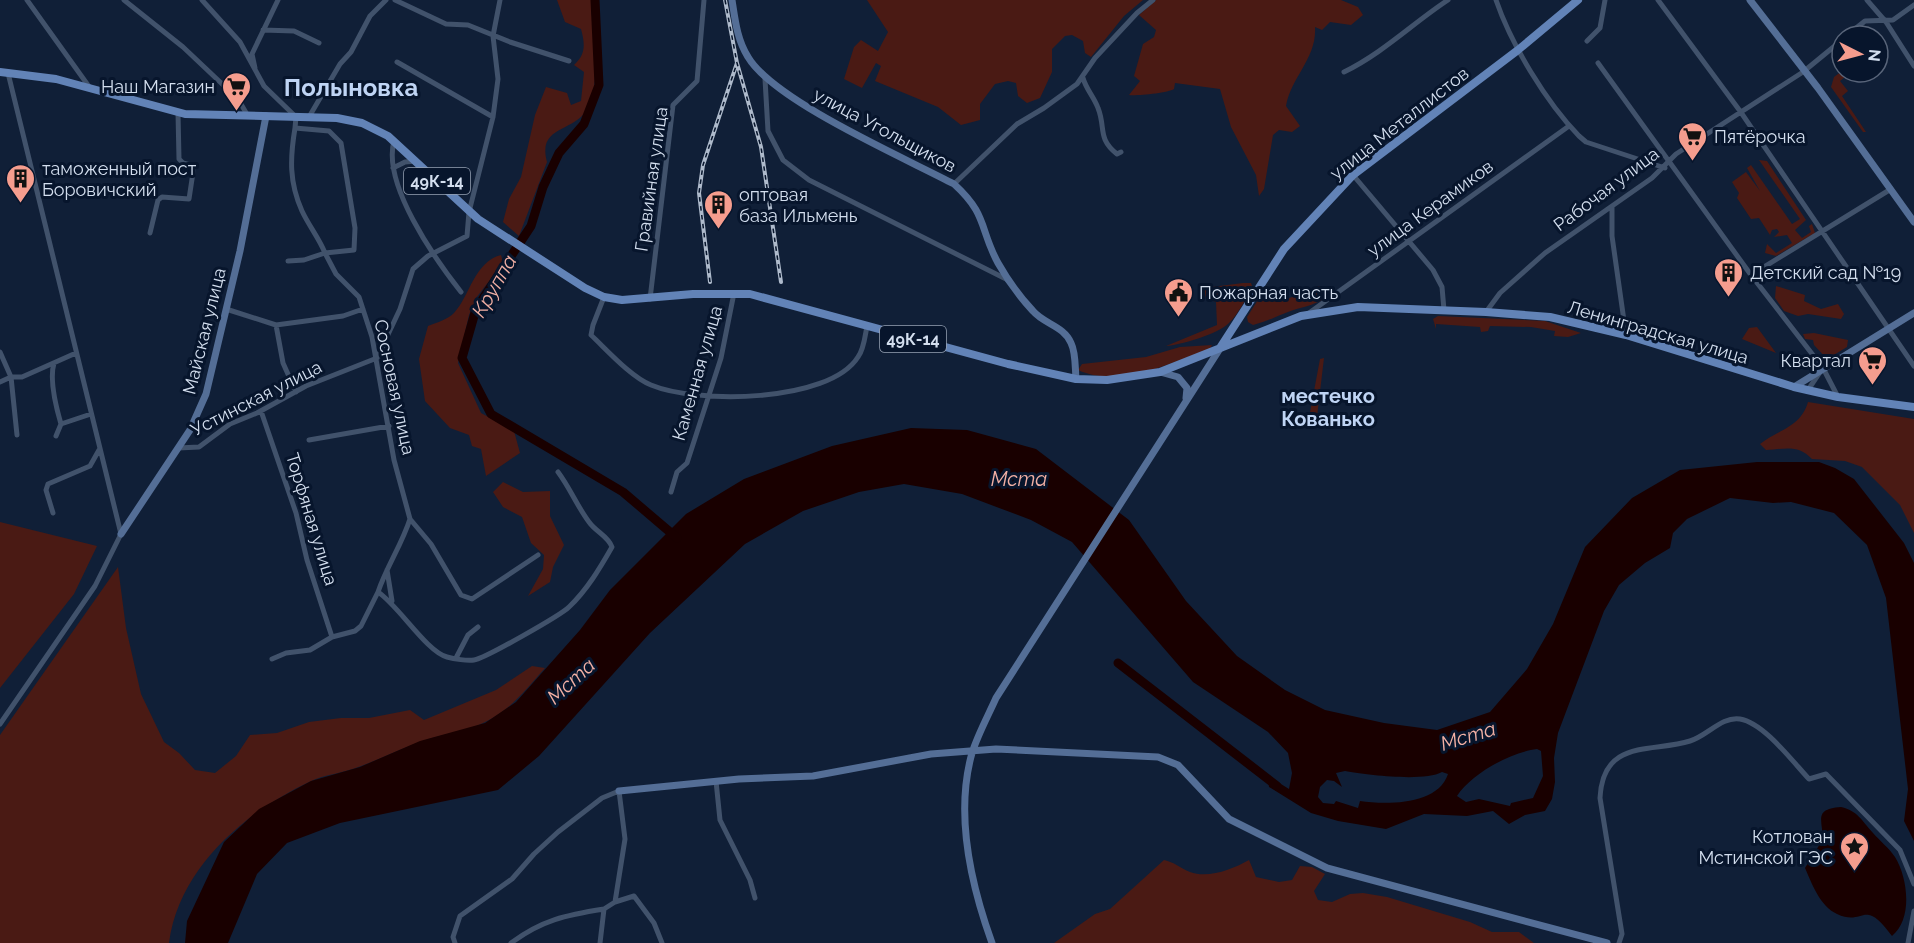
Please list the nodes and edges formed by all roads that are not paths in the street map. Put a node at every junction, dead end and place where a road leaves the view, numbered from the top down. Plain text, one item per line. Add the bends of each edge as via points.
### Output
1 (27, 0) edge
2 (124, 0) edge
3 (202, 0) edge
4 (278, 0) edge
5 (386, 0) edge
6 (394, 0) edge
7 (500, 0) edge
8 (704, 0) edge
9 (732, 0) edge
10 (1153, 0) edge
11 (1448, 0) edge
12 (1496, 0) edge
13 (1578, 0) edge
14 (1605, 0) edge
15 (1658, 0) edge
16 (1750, 0) edge
17 (1867, 0) edge
18 (1914, 5) edge
19 (1886, 22) junction
20 (1861, 24) edge
21 (263, 30) junction
22 (493, 36) junction
23 (1587, 41) dead end
24 (319, 43) dead end
25 (1518, 50) junction
26 (1830, 50) edge
27 (569, 61) dead end
28 (397, 62) dead end
29 (1598, 63) dead end
30 (1914, 66) edge
31 (4, 72) edge
32 (256, 72) junction
33 (1344, 72) dead end
34 (1803, 72) junction
35 (1083, 78) junction
36 (765, 79) junction
37 (1077, 84) junction
38 (91, 89) junction
39 (1086, 90) junction
40 (1740, 111) junction
41 (178, 113) junction
42 (248, 116) junction
43 (266, 116) junction
44 (296, 117) junction
45 (309, 117) junction
46 (494, 117) junction
47 (1569, 126) junction
48 (295, 128) junction
49 (394, 141) junction
50 (1121, 152) dead end
51 (417, 161) junction
52 (1668, 163) junction
53 (393, 168) junction
54 (1662, 168) junction
55 (1676, 170) junction
56 (1353, 175) junction
57 (954, 184) junction
58 (1891, 189) junction
59 (1612, 207) junction
60 (469, 212) junction
61 (1914, 222) edge
62 (150, 232) dead end
63 (1821, 233) junction
64 (1409, 241) junction
65 (325, 253) junction
66 (432, 255) junction
67 (288, 261) dead end
68 (1751, 275) junction
69 (1010, 281) junction
70 (461, 292) dead end
71 (734, 293) junction
72 (604, 297) junction
73 (650, 299) junction
74 (226, 309) junction
75 (363, 309) junction
76 (1444, 310) junction
77 (1486, 312) junction
78 (1914, 313) edge
79 (1307, 314) junction
80 (276, 325) junction
81 (867, 326) junction
82 (1890, 327) junction
83 (1626, 336) junction
84 (1219, 350) junction
85 (0, 352) edge
86 (76, 353) junction
87 (377, 358) junction
88 (54, 363) junction
89 (1914, 366) edge
90 (1823, 368) junction
91 (1160, 372) junction
92 (11, 377) junction
93 (1076, 379) junction
94 (0, 381) edge
95 (1794, 387) junction
96 (1808, 390) junction
97 (296, 392) junction
98 (709, 395) junction
99 (1838, 397) junction
100 (1186, 400) junction
101 (1914, 407) edge
102 (261, 411) junction
103 (92, 414) junction
104 (61, 424) junction
105 (389, 426) junction
106 (17, 435) dead end
107 (56, 436) dead end
108 (309, 440) dead end
109 (100, 448) junction
110 (177, 448) junction
111 (558, 472) dead end
112 (670, 492) dead end
113 (53, 513) dead end
114 (410, 519) junction
115 (121, 534) junction
116 (538, 555) dead end
117 (386, 568) junction
118 (378, 591) junction
119 (392, 601) junction
120 (478, 627) dead end
121 (332, 637) junction
122 (456, 658) junction
123 (272, 660) dead end
124 (0, 724) edge
125 (973, 752) junction
126 (716, 781) junction
127 (619, 791) junction
128 (1914, 884) edge
129 (755, 898) dead end
130 (615, 902) junction
131 (604, 909) junction
132 (1914, 911) edge
133 (454, 943) edge
134 (511, 943) edge
135 (600, 943) edge
136 (663, 943) edge
137 (992, 943) edge
138 (1607, 943) edge
139 (1619, 943) edge
140 (1908, 943) edge

1 - 38 street
2 - 42 street via 183,47 238,99
3 - 32 street via 240,42
4 - 21 street
5 - 45 street via 370,16
6 - 22 street via 446,24 468,26
7 - 22 street
8 - 73 street, Гравийная улица via 697,81 673,105
9 - 36 street, улица Угольщиков via 738,36 747,56
10 - 35 street via 1095,58
11 - 33 street via 1382,51
12 - 25 street
13 - 25 main road, улица Металлистов
14 - 23 street via 1600,28
15 - 40 street
16 - 34 street
17 - 19 street
18 - 19 street
19 - 20 street
19 - 30 street
21 - 24 street via 294,31
21 - 32 street via 252,54
22 - 27 street
22 - 46 street via 498,79
25 - 47 street
25 - 56 main road, улица Металлистов
26 - 34 street, Рабочая улица
28 - 46 street
29 - 52 street
31 - 38 main road, 49К-14 via 56,79
31 - 86 street
32 - 44 street via 264,86
34 - 40 street, Рабочая улица
34 - 58 street
35 - 37 street
35 - 39 street
36 - 57 street, улица Угольщиков via 802,104
36 - 69 street via 768,131 783,160 809,180
37 - 39 street
37 - 57 street via 1017,124
38 - 41 main road, 49К-14
39 - 50 street via 1098,108 1106,145 1117,154
40 - 52 street, Рабочая улица
40 - 63 street
41 - 42 main road, 49К-14
41 - 62 street via 179,159 194,166 189,199 158,200
42 - 43 main road, 49К-14
43 - 44 main road, 49К-14
43 - 74 street, Майская улица
44 - 45 main road, 49К-14
44 - 48 street
45 - 49 main road, 49К-14 via 362,123
46 - 60 street
47 - 54 street via 1586,142
47 - 64 street, улица Керамиков
48 - 65 street, Сосновая улица via 290,159 292,185
48 - 65 street via 329,131 341,143 355,228 354,250
49 - 51 main road, 49К-14
49 - 53 street
51 - 53 street
51 - 60 main road, 49К-14
52 - 54 street, Рабочая улица
52 - 55 street
53 - 66 street
54 - 55 street
54 - 59 street, Рабочая улица
55 - 68 street
56 - 64 street
56 - 84 main road, улица Металлистов via 1284,249
57 - 69 street, улица Угольщиков via 980,213 997,262
58 - 61 street
58 - 63 street
59 - 77 street, Рабочая улица via 1532,264 1500,293
59 - 83 street via 1610,218
60 - 66 street via 467,236
60 - 72 main road, 49К-14
63 - 68 street
63 - 82 street
64 - 76 street via 1442,287
64 - 79 street, улица Керамиков
65 - 67 street
65 - 75 street, Сосновая улица via 336,274 359,297
66 - 70 street
66 - 87 street via 413,269
68 - 90 street
69 - 93 street, улица Угольщиков via 1034,313 1065,332 1072,344
71 - 73 main road, 49К-14
71 - 81 main road, 49К-14 via 781,300
71 - 98 street, Каменная улица
72 - 73 main road, 49К-14
72 - 98 street via 591,335 618,361 650,385
74 - 80 street
74 - 110 street, Майская улица via 206,394
75 - 80 street via 343,316
75 - 87 street, Сосновая улица
76 - 77 main road, Ленинградская улица
76 - 79 main road, Ленинградская улица via 1358,307
77 - 83 main road, Ленинградская улица via 1550,317
78 - 82 street
79 - 84 main road, Ленинградская улица
80 - 97 street via 283,363
81 - 93 main road, 49К-14
81 - 98 street via 858,358 832,379 774,394 727,398
82 - 89 street
82 - 90 street
83 - 95 main road, Ленинградская улица
84 - 91 main road, 49К-14
84 - 100 street
85 - 92 street
86 - 88 street
86 - 103 street
87 - 97 street, Устинская улица
87 - 105 street, Сосновая улица
88 - 92 street via 22,377
88 - 104 street
90 - 95 street
90 - 96 street
90 - 99 street
91 - 93 main road, 49К-14 via 1107,380
91 - 100 street via 1178,377 1187,388
92 - 94 street
92 - 106 street
95 - 96 main road, Ленинградская улица
96 - 99 main road, Ленинградская улица
97 - 102 street, Устинская улица
98 - 112 street, Каменная улица via 687,463 677,472
99 - 101 main road, Ленинградская улица
100 - 125 street via 996,698
102 - 110 street, Устинская улица via 230,424 199,447
102 - 121 street, Торфяная улица
103 - 104 street
103 - 109 street
104 - 107 street
105 - 108 street
105 - 114 street, Сосновая улица
109 - 113 street via 90,466 48,484
109 - 115 street
110 - 115 street, Майская улица
111 - 122 street via 589,522 612,547 585,589 560,615 488,656 474,660
114 - 116 street, Сосновая улица via 431,544 461,595 472,599
114 - 117 street via 405,537
115 - 124 street via 95,586
117 - 118 street
117 - 119 street
118 - 119 street
118 - 121 street via 361,626
119 - 122 street via 436,650
120 - 122 street via 468,635
121 - 123 street via 310,650 286,653
125 - 126 street via 931,754 813,776
125 - 137 street via 967,779 968,843 979,908
125 - 138 street via 996,749 1158,757 1178,765 1229,819 1327,868
126 - 127 street
126 - 129 street via 720,820
127 - 130 street via 625,839
127 - 133 street via 602,798 558,832 513,879 460,916
128 - 139 street via 1900,850 1826,774 1809,779 1769,738 1740,719 1726,720 1690,742 1649,746 1623,755 1611,765 1601,783 1600,798 1622,934
130 - 131 street
130 - 136 street via 634,896
131 - 134 street via 555,917
131 - 135 street
132 - 140 street

